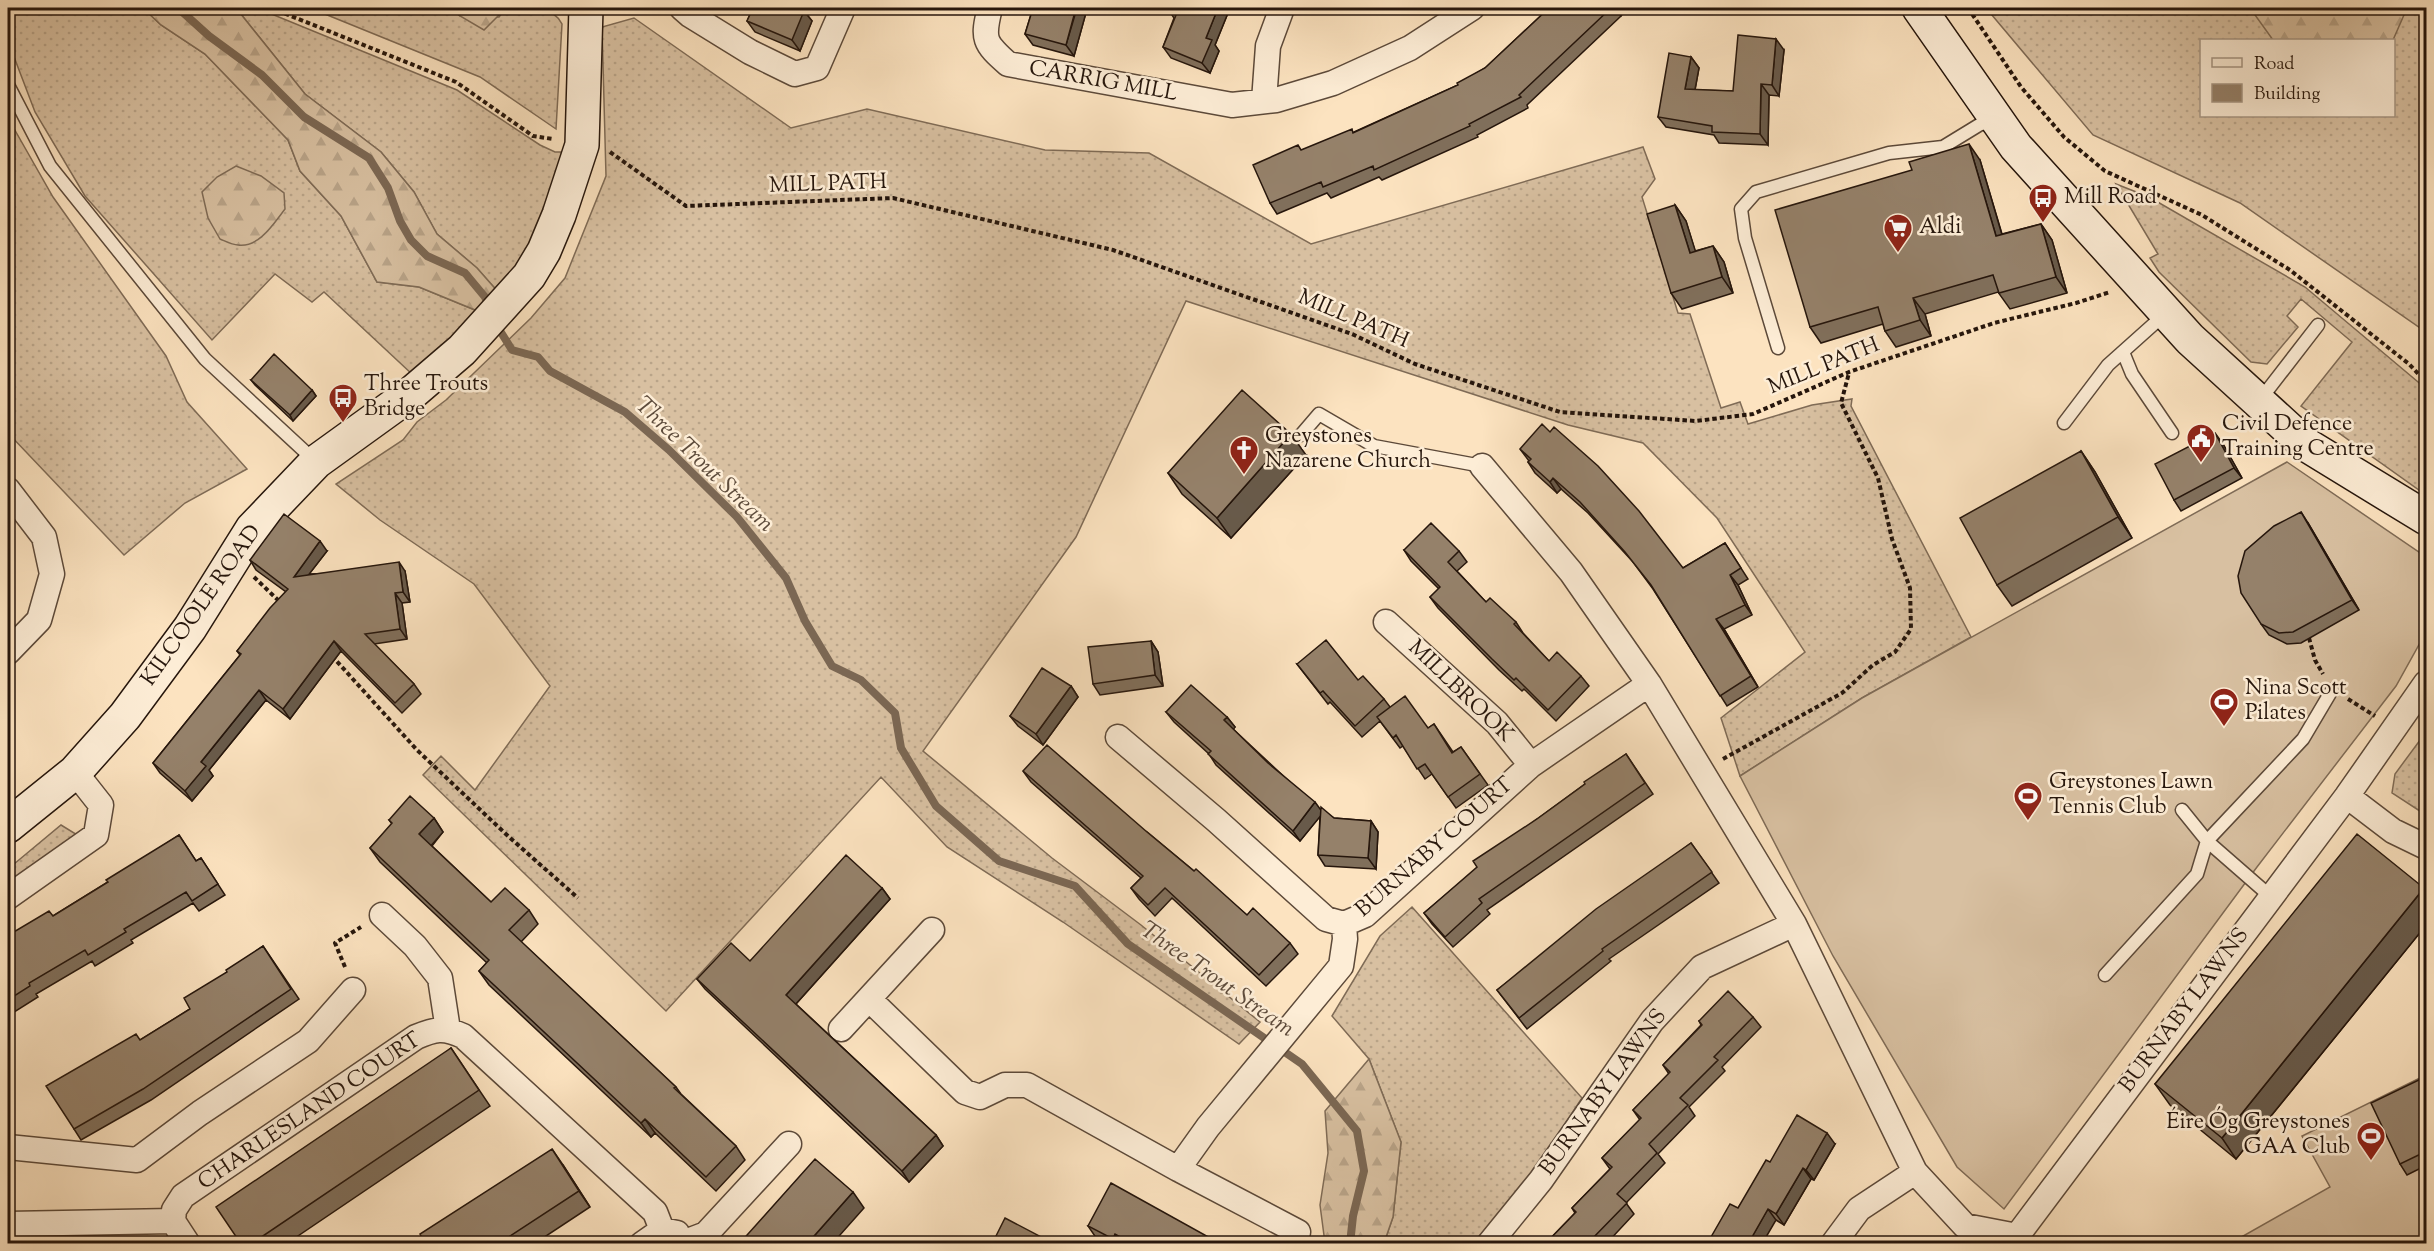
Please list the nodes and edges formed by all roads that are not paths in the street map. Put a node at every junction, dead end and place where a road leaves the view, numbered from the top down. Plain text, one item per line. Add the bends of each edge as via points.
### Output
1 (586, 8) edge
2 (682, 8) edge
3 (843, 8) edge
4 (990, 8) edge
5 (1282, 8) edge
6 (1472, 8) edge
7 (1919, 8) edge
8 (8, 85) edge
9 (1264, 101) junction
10 (1996, 118) junction
11 (2166, 313) junction
12 (2318, 326) dead end
13 (1778, 348) dead end
14 (2123, 352) junction
15 (2259, 402) junction
16 (2064, 423) dead end
17 (2172, 433) dead end
18 (1301, 435) dead end
19 (316, 462) junction
20 (1482, 466) joint
21 (8, 490) edge
22 (2427, 518) edge
23 (1386, 622) dead end
24 (8, 652) edge
25 (2427, 683) edge
26 (1649, 684) junction
27 (2332, 690) dead end
28 (1118, 737) dead end
29 (1531, 765) junction
30 (75, 772) junction
31 (2347, 796) junction
32 (2182, 810) dead end
33 (8, 826) edge
34 (2207, 841) junction
35 (2427, 847) edge
36 (2271, 896) junction
37 (8, 897) edge
38 (382, 915) road end
39 (1344, 924) junction
40 (1794, 924) junction
41 (932, 930) dead end
42 (2104, 975) dead end
43 (354, 990) road end
44 (869, 999) junction
45 (841, 1029) dead end
46 (448, 1030) junction
47 (789, 1144) dead end
48 (8, 1147) edge
49 (1178, 1169) junction
50 (1915, 1172) junction
51 (173, 1221) junction
52 (8, 1224) edge
53 (662, 1230) junction
54 (1298, 1232) dead end
55 (685, 1243) edge
56 (188, 1244) edge
57 (642, 1244) edge
58 (1489, 1244) edge
59 (1833, 1244) edge

1 - 19 main road, KILCOOLE ROAD via 582,145 544,251 529,276 462,350 413,392
2 - 3 street via 750,52 795,74 817,68
4 - 9 street, CARRIG MILL via 984,29 989,47 1008,64 1232,105
5 - 9 street via 1268,46
6 - 9 street, CARRIG MILL via 1410,48 1333,83
7 - 10 main road
8 - 19 lane via 50,166 205,359
10 - 11 main road via 2016,147
10 - 13 lane via 1943,147 1889,153 1756,192 1742,209 1744,238
11 - 14 lane
11 - 15 main road
12 - 15 lane
14 - 16 lane
14 - 17 lane via 2132,374
15 - 22 main road via 2305,444
18 - 20 lane via 1319,414 1374,446
19 - 30 main road, KILCOOLE ROAD via 252,529 190,628 125,716
20 - 26 street, BURNABY LAWNS via 1571,572
21 - 24 street via 44,537 51,574 39,620
23 - 29 street, MILLBROOK via 1497,723
25 - 31 street, BURNABY LAWNS
26 - 29 street, BURNABY COURT
26 - 40 street, BURNABY LAWNS
27 - 34 lane via 2303,739
28 - 39 street, BURNABY COURT via 1326,919
29 - 39 street, BURNABY COURT via 1365,915
30 - 33 main road, KILCOOLE ROAD
30 - 37 street via 101,805 96,835
31 - 35 street via 2393,831
31 - 36 street, BURNABY LAWNS
32 - 34 lane
34 - 36 lane
34 - 42 lane via 2198,874
36 - 50 street, BURNABY LAWNS via 2017,1236 1965,1226
38 - 46 street via 415,946 440,978
39 - 49 street via 1341,966
40 - 50 street, BURNABY LAWNS
40 - 58 street, BURNABY LAWNS via 1702,967 1652,1021 1541,1180
41 - 44 street
43 - 48 street via 308,1041 137,1160
44 - 45 street
44 - 49 street via 965,1092 980,1097 1005,1085 1027,1085
46 - 51 street, CHARLESLAND COURT via 432,1030 416,1037 183,1196 174,1210
46 - 53 street, CHARLESLAND COURT via 462,1036 656,1212
47 - 55 street via 706,1234
49 - 54 street
50 - 59 street via 1859,1209
51 - 52 street
51 - 56 street
53 - 55 street via 674,1231
53 - 57 street

